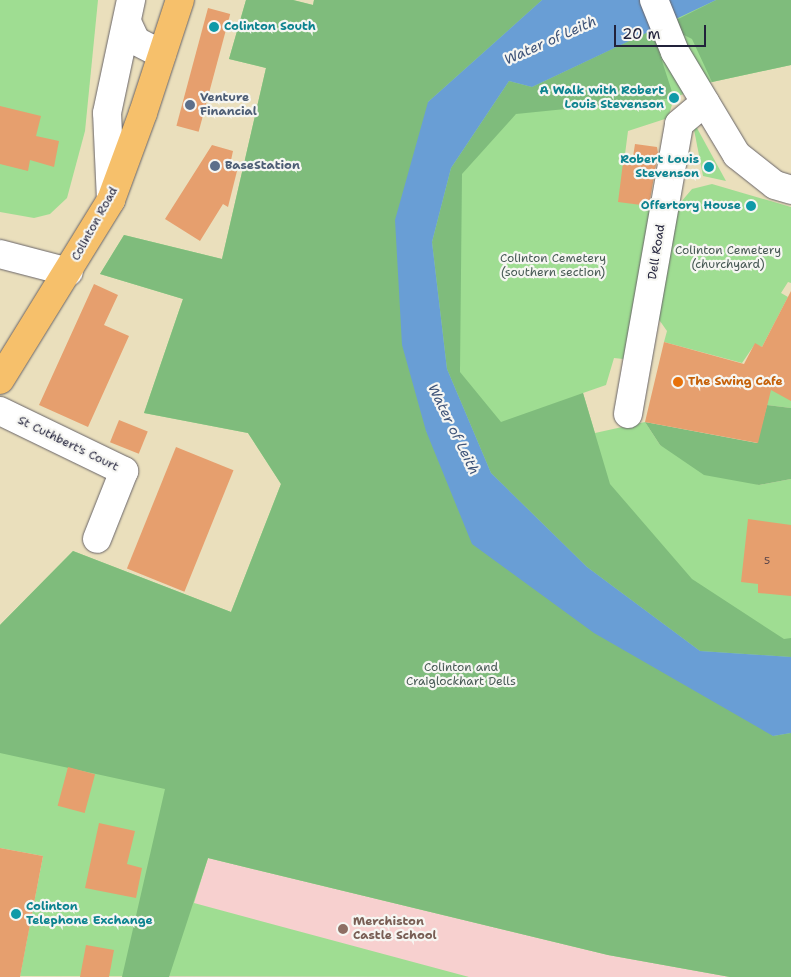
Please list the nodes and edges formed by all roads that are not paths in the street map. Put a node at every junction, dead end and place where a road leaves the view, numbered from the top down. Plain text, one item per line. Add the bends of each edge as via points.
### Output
1 (180, 0) edge
2 (654, 0) edge
3 (129, 11) edge
4 (162, 54) junction
5 (705, 102) junction
6 (791, 190) edge
7 (111, 200) junction
8 (0, 254) edge
9 (69, 272) junction
10 (0, 380) edge
11 (0, 412) edge
12 (628, 414) dead end
13 (97, 539) dead end

1 - 4 main road, Colinton Road
2 - 5 street via 675,52
3 - 4 street via 136,40
3 - 7 street via 107,113
4 - 7 main road, Colinton Road
5 - 6 street via 737,155 775,185
5 - 12 street, Dell Road via 679,124
7 - 9 main road, Colinton Road
8 - 9 street
9 - 10 main road, Colinton Road via 21,342
11 - 13 street, St Cuthbert's Court via 124,471

